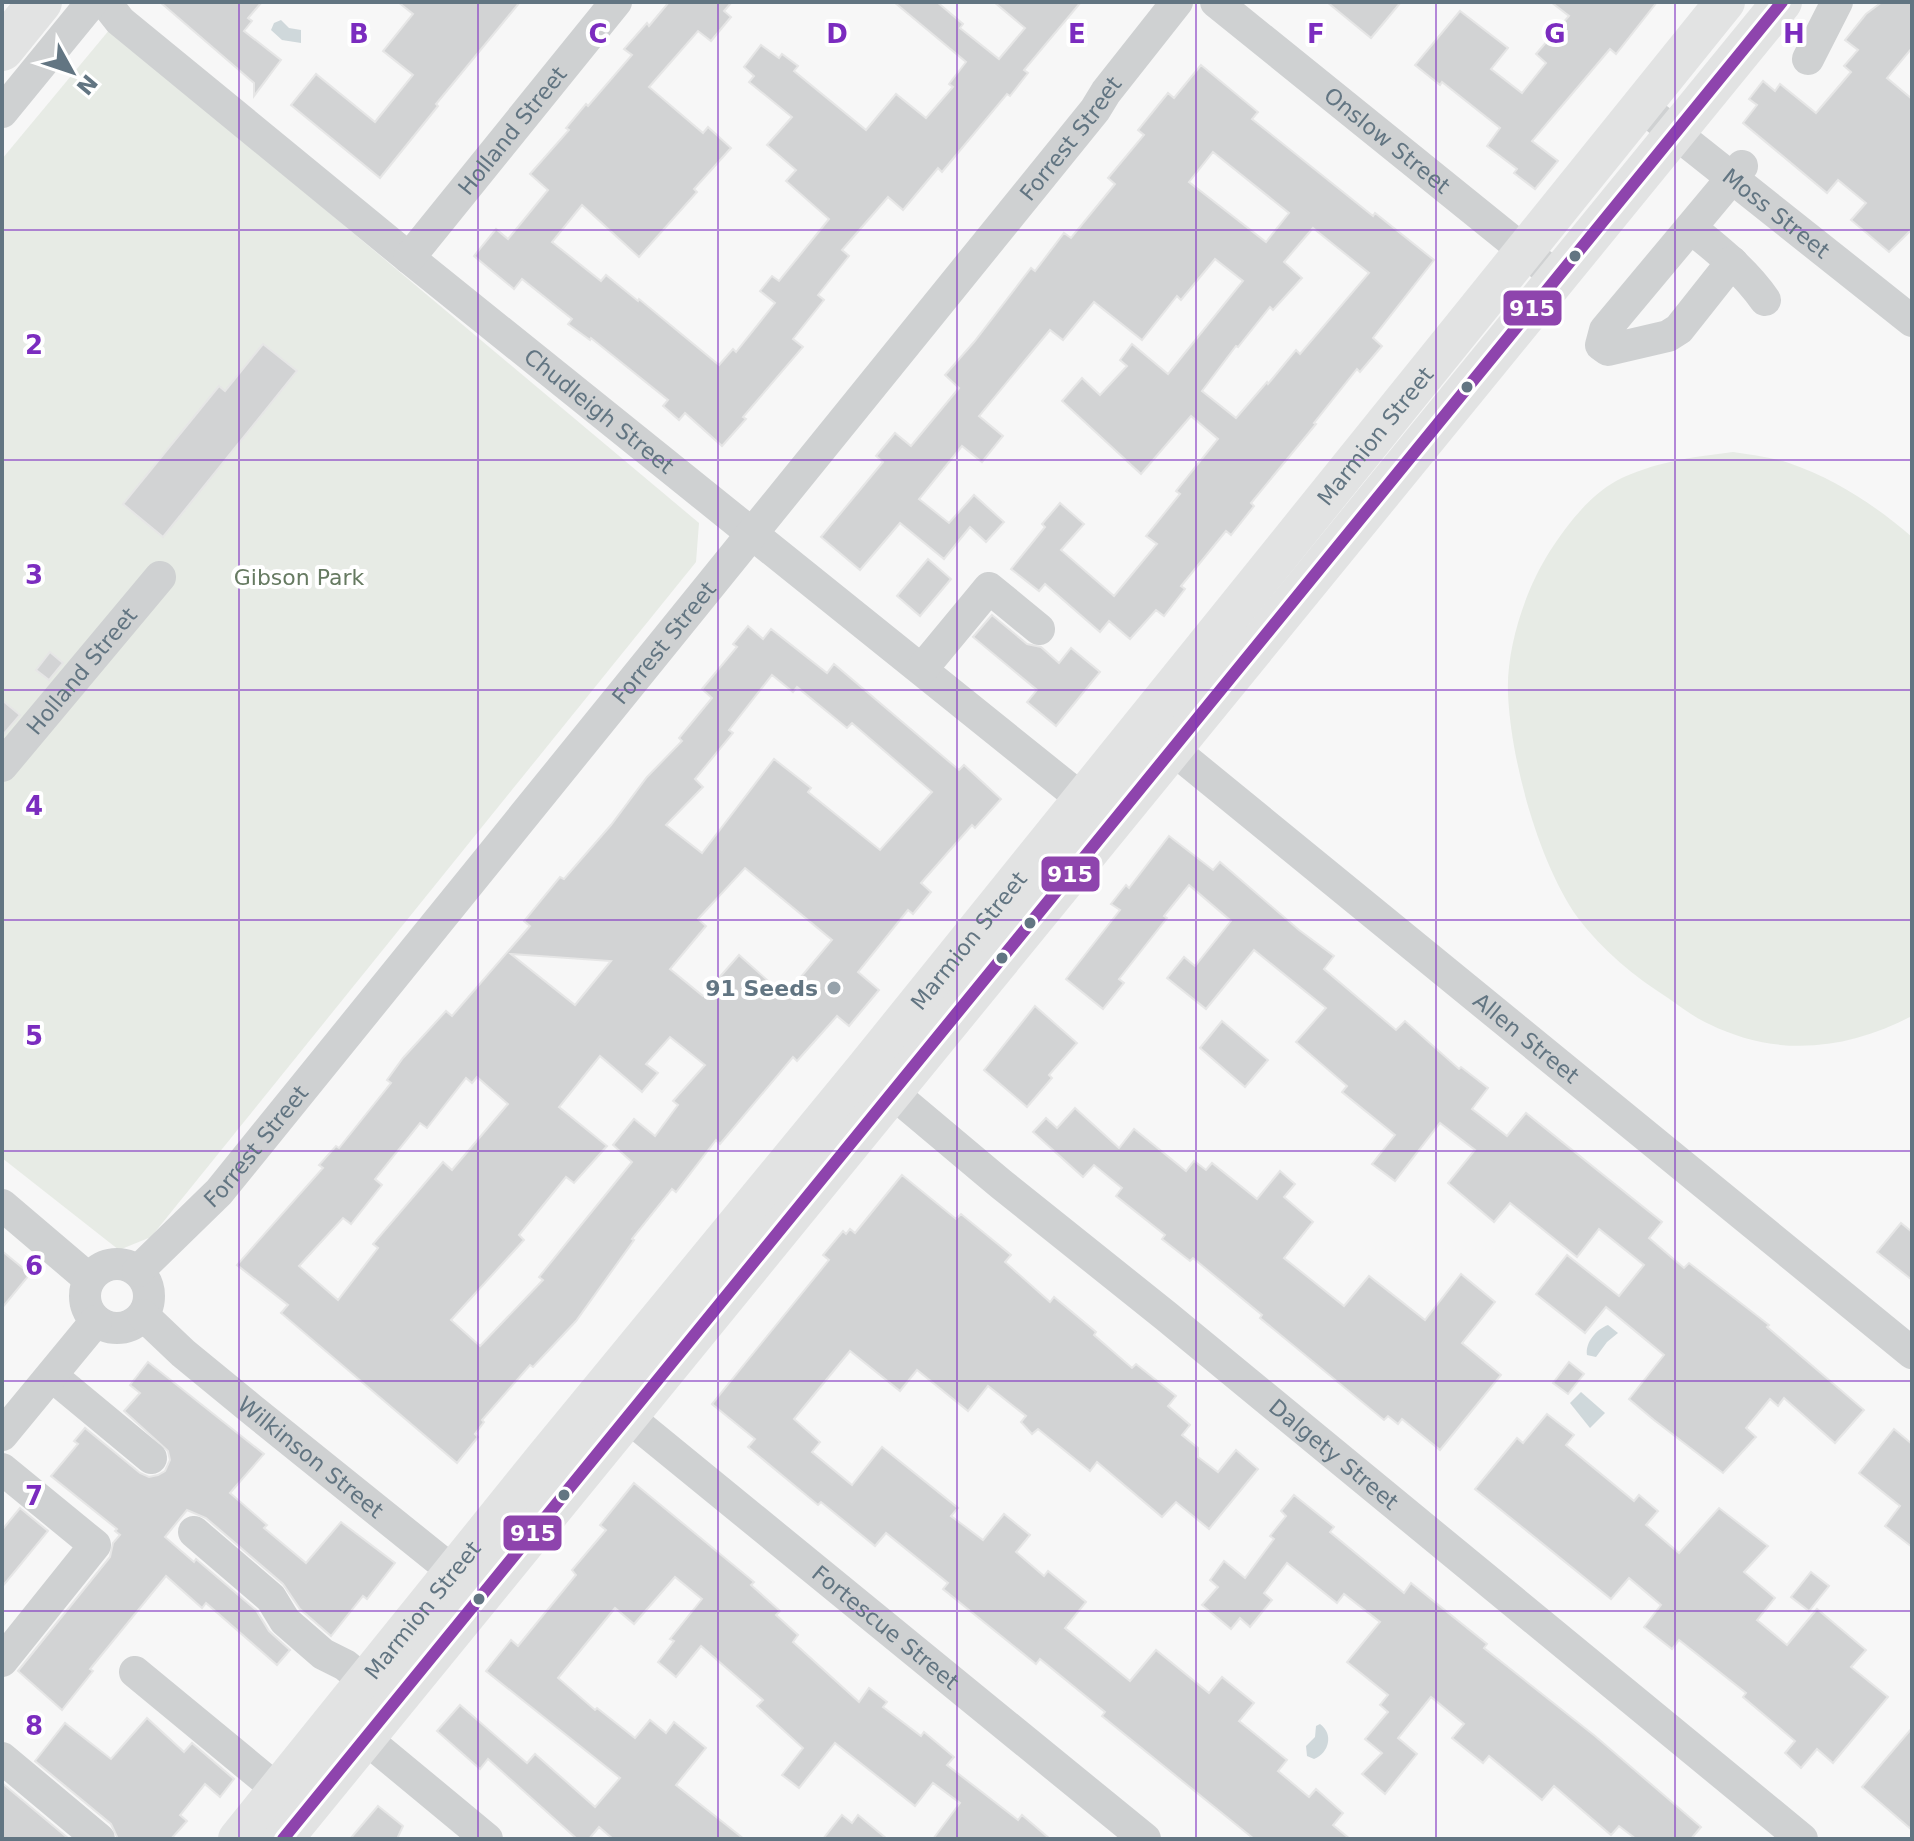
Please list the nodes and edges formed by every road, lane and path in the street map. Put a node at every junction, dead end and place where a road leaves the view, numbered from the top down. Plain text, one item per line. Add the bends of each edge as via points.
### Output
1 (616, 2) edge
2 (1177, 2) edge
3 (1216, 2) edge
4 (1725, 2) edge
5 (1782, 2) edge
6 (1837, 2) edge
7 (70, 8) edge
8 (113, 12) edge
9 (2, 49) edge
10 (1808, 59) dead end
11 (1646, 98) junction
12 (2, 112) edge
13 (1680, 127) junction
14 (1737, 172) junction
15 (1691, 228) junction
16 (1524, 251) junction
17 (409, 258) junction
18 (1732, 262) junction
19 (1558, 278) junction
20 (1765, 300) dead end
21 (1908, 304) edge
22 (750, 533) junction
23 (160, 577) dead end
24 (1039, 629) dead end
25 (922, 669) junction
26 (1142, 724) junction
27 (1174, 750) junction
28 (2, 766) edge
29 (1082, 799) junction
30 (878, 1081) junction
31 (5, 1213) edge
32 (138, 1271) junction
33 (89, 1279) junction
34 (143, 1315) junction
35 (96, 1321) junction
36 (1912, 1353) edge
37 (52, 1376) junction
38 (627, 1416) junction
39 (2, 1435) edge
40 (151, 1458) dead end
41 (2, 1469) edge
42 (194, 1532) dead end
43 (468, 1584) junction
44 (2, 1661) edge
45 (135, 1672) dead end
46 (366, 1682) junction
47 (365, 1738) junction
48 (2, 1758) edge
49 (278, 1790) junction
50 (99, 1839) edge
51 (238, 1839) edge
52 (283, 1839) edge
53 (487, 1839) edge
54 (1145, 1839) edge
55 (1802, 1839) edge

1 - 17 street, Holland Street
2 - 22 street, Forrest Street via 1093,113
3 - 16 street, Onslow Street
4 - 11 main road, Marmion Street
5 - 13 main road, Marmion Street
6 - 10 street
7 - 8 street, Chudleigh Street
7 - 9 highway
7 - 12 street
8 - 17 street, Chudleigh Street
11 - 13 street, Moss Street
11 - 16 main road, Marmion Street
13 - 14 street, Moss Street
13 - 19 main road, Marmion Street
14 - 15 street
14 - 21 street, Moss Street
15 - 18 street
15 - 18 street via 1605,330 1601,345 1608,350 1668,336
16 - 19 street, Onslow Street
16 - 26 main road, Marmion Street
17 - 22 street, Chudleigh Street
18 - 20 street
19 - 27 main road, Marmion Street
22 - 25 street, Chudleigh Street
22 - 32 street, Forrest Street via 219,1192
23 - 28 street, Holland Street
24 - 25 street via 989,588
25 - 29 street, Chudleigh Street
26 - 27 street, Allen Street
26 - 29 main road, Marmion Street
27 - 30 main road, Marmion Street
27 - 36 street, Allen Street
29 - 30 main road, Marmion Street
30 - 38 main road, Marmion Street
30 - 43 main road, Marmion Street via 545,1458
30 - 55 street, Dalgety Street
31 - 33 street
32 - 33 street via 120,1263 101,1268
32 - 34 street via 149,1287
33 - 35 street via 85,1302
34 - 35 street via 116,1329
34 - 43 street, Wilkinson Street
35 - 37 street
37 - 39 street
37 - 40 street
38 - 43 main road, Marmion Street
38 - 54 street, Fortescue Street
41 - 44 street via 95,1545
42 - 46 street via 271,1598 294,1629
43 - 46 main road, Marmion Street
43 - 47 main road, Marmion Street
45 - 49 street
46 - 49 main road, Marmion Street
47 - 52 main road, Marmion Street
47 - 53 street
48 - 50 street
49 - 51 main road, Marmion Street

